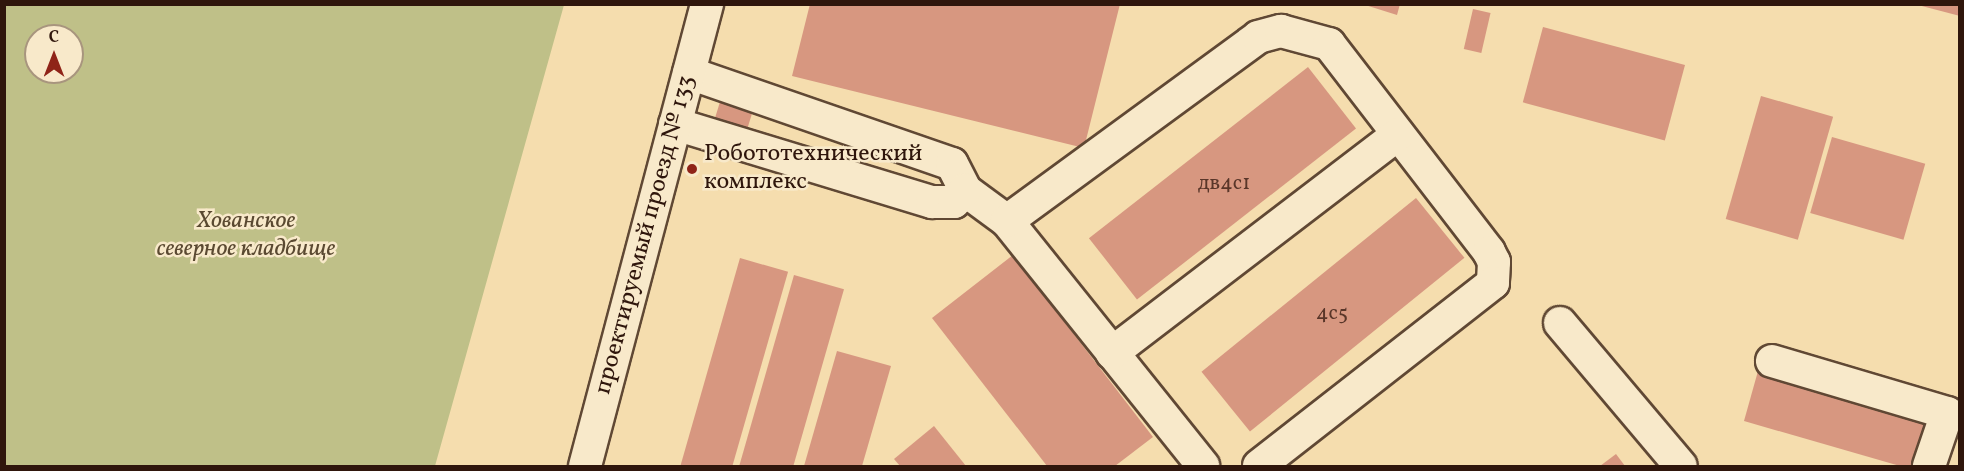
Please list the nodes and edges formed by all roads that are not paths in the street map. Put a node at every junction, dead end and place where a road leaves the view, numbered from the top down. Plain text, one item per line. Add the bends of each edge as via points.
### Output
1 (707, 4) edge
2 (689, 73) junction
3 (675, 124) junction
4 (1398, 134) junction
5 (965, 190) junction
6 (1007, 221) junction
7 (1560, 323) dead end
8 (1112, 353) junction
9 (1772, 361) dead end
10 (585, 466) edge
11 (1203, 466) edge
12 (1259, 466) edge
13 (1681, 466) edge
14 (1929, 466) edge

1 - 2 street, проектируемый проезд № 133
2 - 3 street, проектируемый проезд № 133
2 - 5 street via 943,158 960,175
3 - 5 street via 932,202 954,202
3 - 10 street, проектируемый проезд № 133
4 - 6 street via 1329,44 1281,31 1258,37
4 - 8 street
4 - 12 street via 1489,252 1494,262 1493,283
5 - 6 street
6 - 8 street
7 - 13 street
8 - 11 street
9 - 14 street via 1947,413

